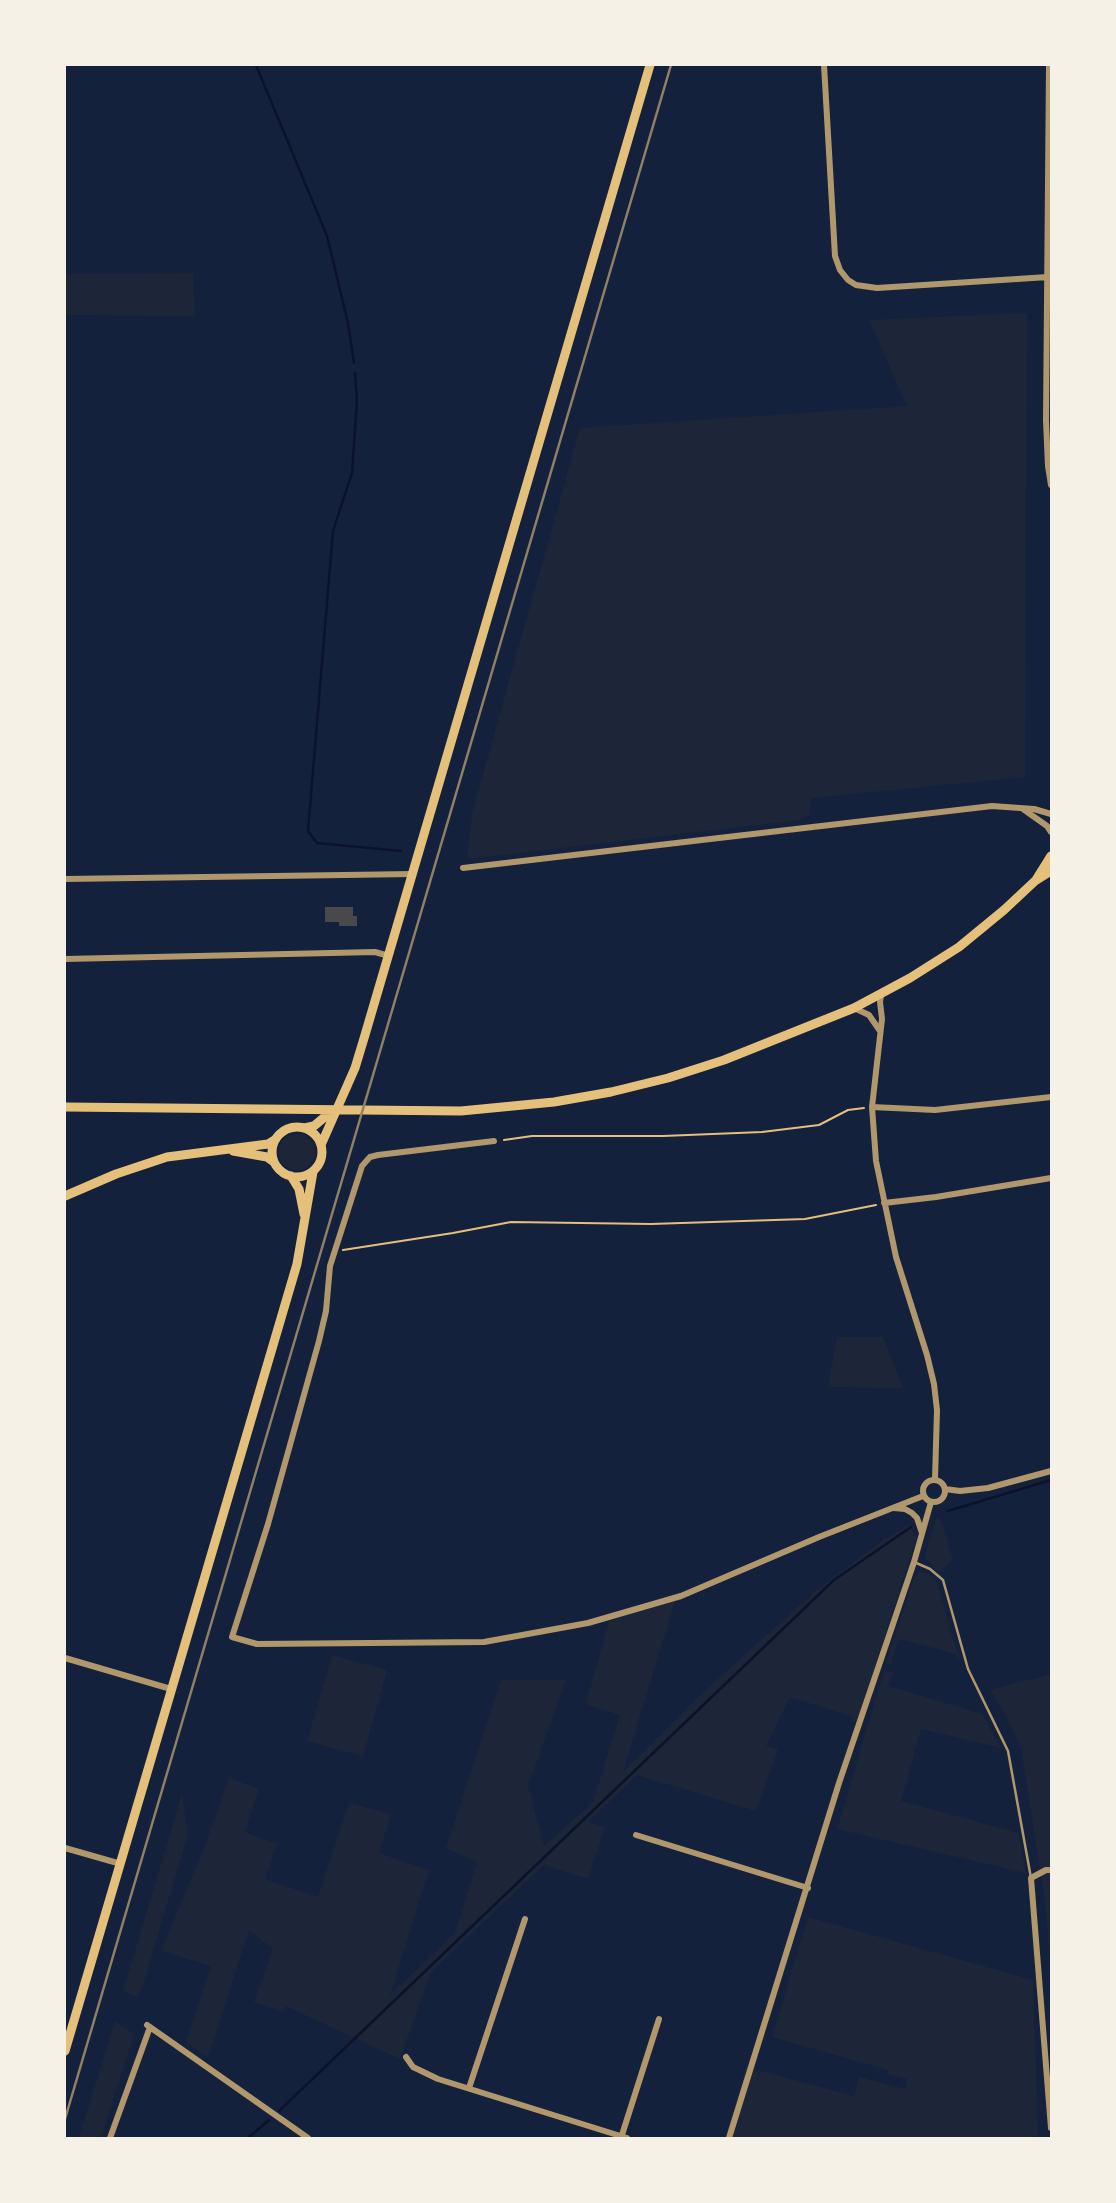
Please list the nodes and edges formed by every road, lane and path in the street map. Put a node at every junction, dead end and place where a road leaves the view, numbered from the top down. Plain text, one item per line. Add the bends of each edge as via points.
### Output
1 (650, 65) edge
2 (824, 65) edge
3 (1049, 65) edge
4 (1050, 184) edge
5 (1048, 277) junction
6 (1051, 485) edge
7 (1023, 809) junction
8 (1051, 814) edge
9 (1051, 832) edge
10 (1051, 856) edge
11 (463, 868) dead end
12 (1051, 871) edge
13 (413, 874) junction
14 (65, 879) edge
15 (1035, 881) junction
16 (389, 956) junction
17 (65, 959) edge
18 (881, 995) junction
19 (854, 1008) junction
20 (880, 1031) junction
21 (1051, 1097) edge
22 (337, 1106) junction
23 (65, 1107) edge
24 (872, 1107) junction
25 (304, 1128) junction
26 (276, 1139) junction
27 (494, 1141) joint
28 (321, 1145) junction
29 (225, 1149) junction
30 (274, 1162) junction
31 (313, 1172) junction
32 (291, 1176) junction
33 (1051, 1178) edge
34 (65, 1196) edge
35 (884, 1203) junction
36 (305, 1216) junction
37 (335, 1251) junction
38 (1051, 1471) edge
39 (935, 1479) junction
40 (945, 1489) junction
41 (923, 1496) junction
42 (932, 1502) junction
43 (891, 1508) junction
44 (923, 1535) junction
45 (914, 1562) junction
46 (65, 1658) edge
47 (171, 1689) junction
48 (636, 1835) dead end
49 (65, 1848) edge
50 (121, 1864) junction
51 (1051, 1870) edge
52 (1031, 1878) junction
53 (808, 1888) junction
54 (525, 1919) dead end
55 (659, 2020) dead end
56 (65, 2051) edge
57 (406, 2057) dead end
58 (469, 2088) junction
59 (1051, 2128) edge
60 (110, 2138) edge
61 (308, 2138) edge
62 (623, 2138) edge
63 (729, 2138) edge

1 - 13 main road
2 - 5 street via 835,256 848,280 877,288
3 - 4 street
4 - 5 street
5 - 6 street via 1046,420
7 - 8 street
7 - 9 street
7 - 11 street via 992,806
10 - 15 main road
12 - 15 main road
13 - 14 street
13 - 16 main road
15 - 18 main road via 959,947
16 - 17 street
16 - 22 main road via 355,1068
18 - 19 main road
18 - 20 street
19 - 20 street via 869,1015
19 - 23 main road via 668,1078 515,1107 426,1112
20 - 24 street
21 - 24 street via 935,1110
22 - 25 main road via 314,1126
22 - 28 main road
24 - 27 path via 848,1110 819,1125 762,1132 532,1136
24 - 35 street
25 - 26 main road via 285,1130
25 - 28 main road
26 - 29 main road
26 - 30 main road
27 - 37 street via 365,1160
28 - 31 main road via 320,1162
29 - 30 main road
29 - 34 main road via 148,1162
30 - 32 main road
31 - 32 main road
31 - 36 main road
32 - 36 main road
33 - 35 street
35 - 37 path via 805,1219 511,1222
35 - 39 street via 934,1384
36 - 47 main road via 297,1264
37 - 43 street via 319,1341 232,1637 257,1644 484,1642 588,1623 681,1596
38 - 40 street via 988,1488
39 - 40 street
39 - 41 street via 924,1485
40 - 42 street via 941,1499
41 - 42 street
41 - 43 street
42 - 44 street
43 - 44 street via 912,1513
44 - 45 street
45 - 52 lane via 943,1580 968,1668 1008,1751
45 - 53 street
46 - 47 street
47 - 50 main road
48 - 53 street
49 - 50 street
50 - 56 main road
51 - 52 street
52 - 59 street
53 - 63 street
54 - 58 street
55 - 62 street
57 - 58 street via 413,2067
58 - 62 street
60 - 61 street via 148,2026

